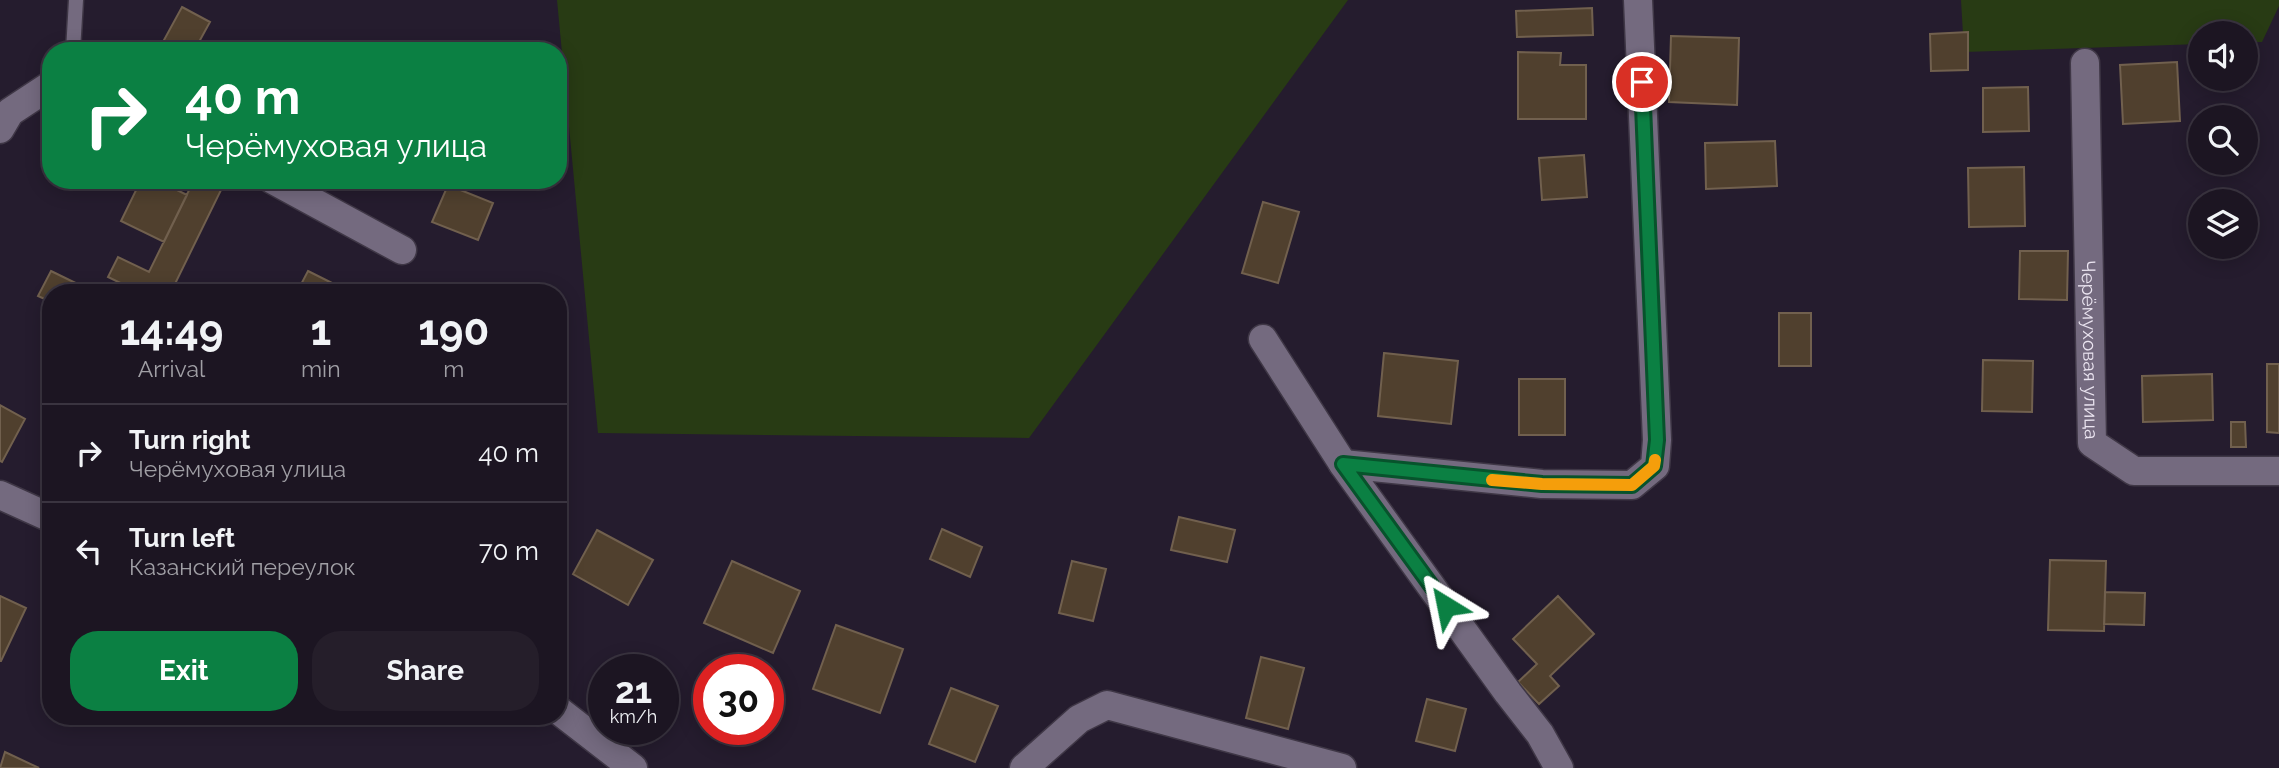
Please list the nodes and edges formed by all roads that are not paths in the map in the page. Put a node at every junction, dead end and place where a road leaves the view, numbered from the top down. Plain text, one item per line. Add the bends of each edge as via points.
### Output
1 (76, 0) edge
2 (1638, 0) edge
3 (74, 42) edge
4 (2085, 63) dead end
5 (42, 91) edge
6 (0, 129) edge
7 (289, 189) edge
8 (401, 250) dead end
9 (1264, 338) dead end
10 (1343, 464) junction
11 (2279, 471) edge
12 (0, 495) edge
13 (42, 515) edge
14 (567, 717) edge
15 (633, 768) edge
16 (1024, 768) edge
17 (1342, 768) edge
18 (1559, 768) edge

1 - 3 lane
2 - 10 street via 1657,440 1654,466 1632,485 1619,485 1542,484
4 - 11 street, Черёмуховая улица via 2092,443 2134,471
5 - 6 street via 10,112
7 - 8 street
9 - 10 street
10 - 18 street via 1540,734
12 - 13 street
14 - 15 street
16 - 17 street via 1079,719 1107,705

